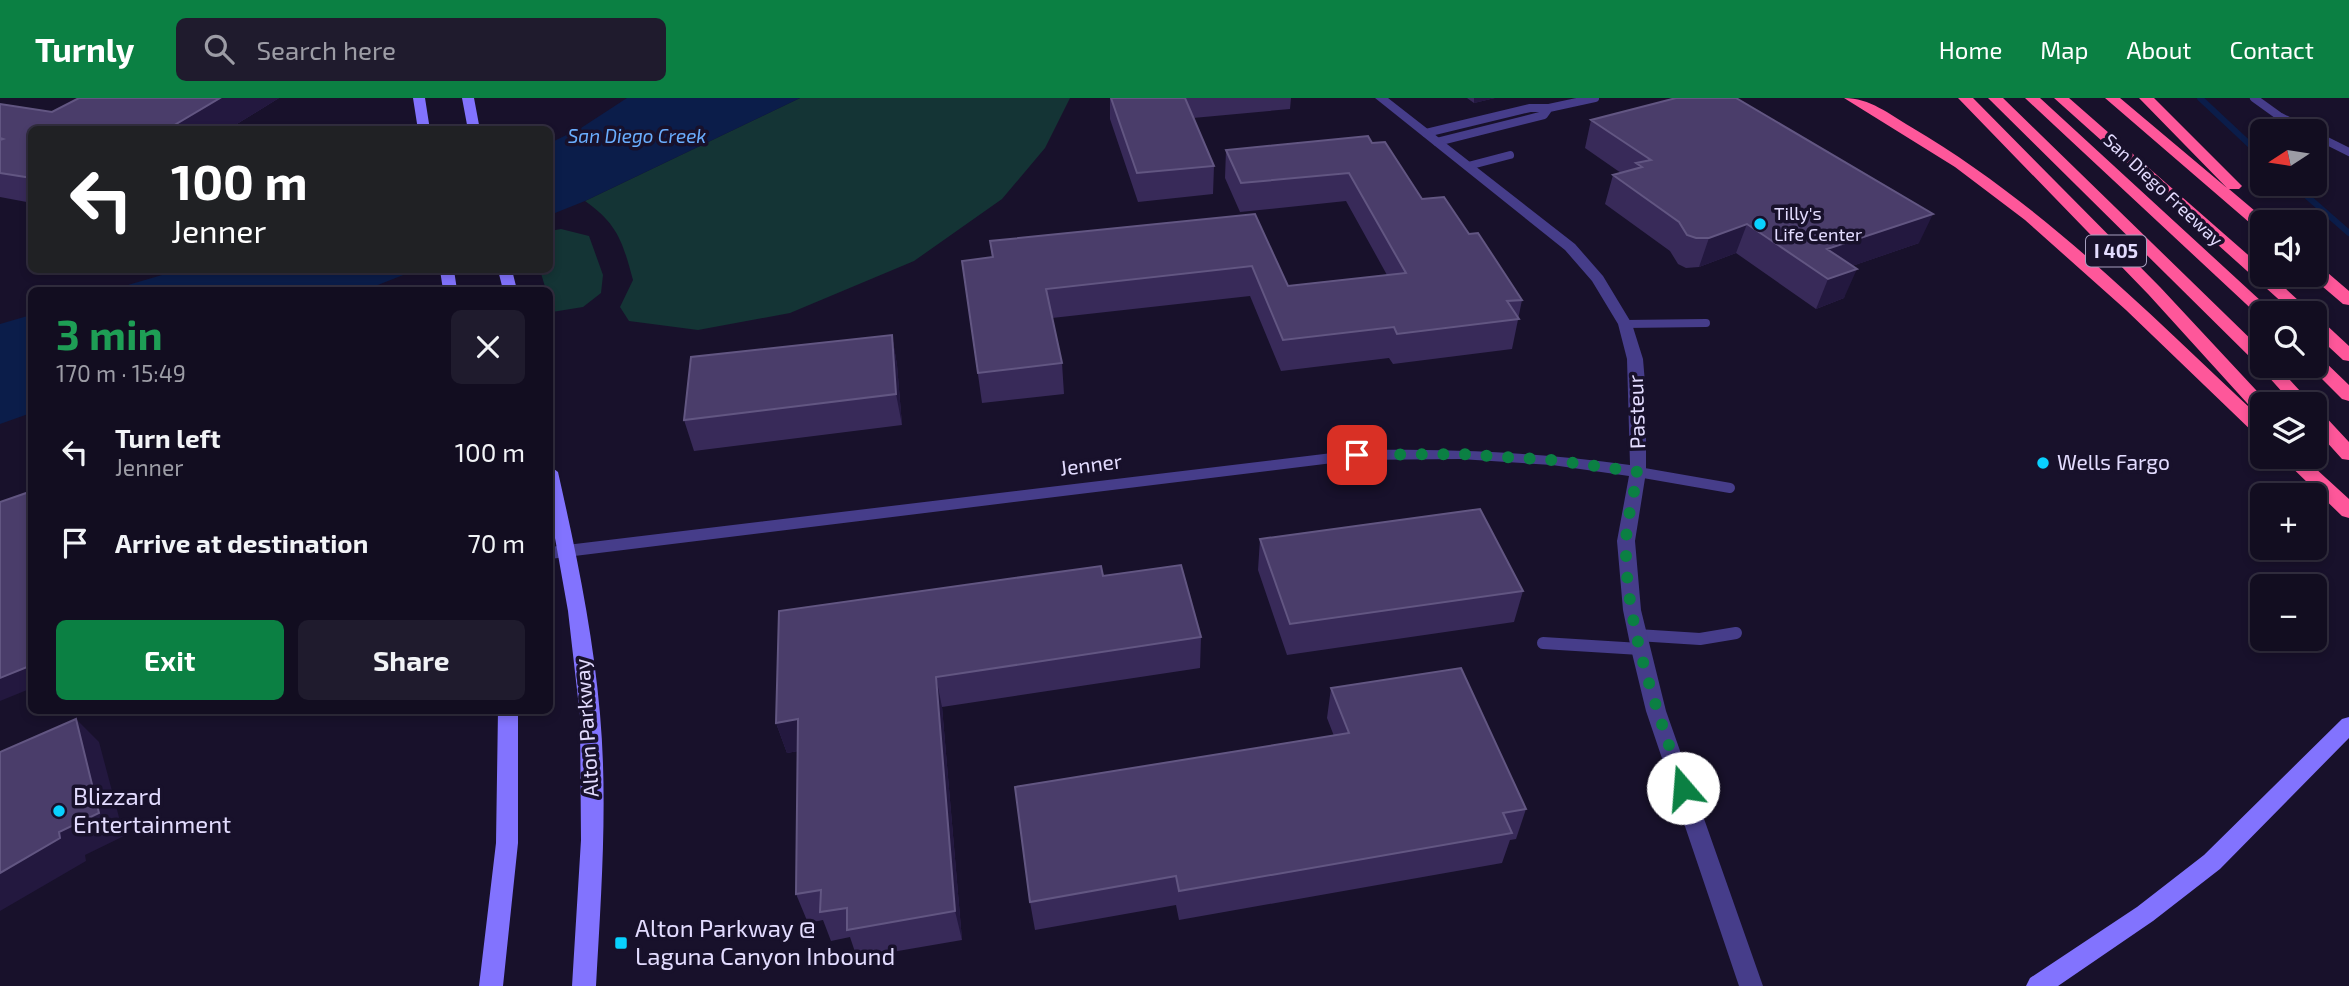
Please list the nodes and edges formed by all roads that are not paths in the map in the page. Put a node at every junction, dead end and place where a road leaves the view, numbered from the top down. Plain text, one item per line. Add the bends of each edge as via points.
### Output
1 (419, 98) edge
2 (468, 98) edge
3 (1381, 98) edge
4 (1595, 98) edge
5 (1845, 98) edge
6 (1851, 98) edge
7 (1965, 98) edge
8 (1995, 98) edge
9 (2032, 98) edge
10 (2061, 98) edge
11 (2112, 98) edge
12 (2146, 98) edge
13 (2254, 98) edge
14 (1549, 108) junction
15 (2285, 119) edge
16 (423, 126) edge
17 (473, 126) edge
18 (1432, 138) junction
19 (2328, 142) edge
20 (2349, 152) edge
21 (1510, 155) dead end
22 (1958, 162) junction
23 (1468, 166) junction
24 (2259, 210) edge
25 (2250, 215) edge
26 (2327, 280) edge
27 (2346, 297) edge
28 (2253, 301) edge
29 (2290, 301) edge
30 (1625, 324) junction
31 (1706, 324) dead end
32 (2327, 335) edge
33 (2250, 348) edge
34 (2349, 356) edge
35 (2327, 374) edge
36 (2278, 378) edge
37 (2292, 392) edge
38 (2250, 395) edge
39 (2349, 395) edge
40 (2250, 419) edge
41 (2327, 430) edge
42 (2349, 454) edge
43 (2304, 469) edge
44 (2315, 469) edge
45 (1638, 472) junction
46 (1730, 488) dead end
47 (553, 506) edge
48 (2349, 509) edge
49 (557, 552) edge
50 (1736, 634) dead end
51 (1639, 642) junction
52 (1543, 643) dead end
53 (508, 714) edge
54 (2349, 725) edge
55 (491, 986) edge
56 (584, 986) edge
57 (1751, 986) edge
58 (2038, 986) edge

1 - 16 main road
2 - 17 main road
3 - 18 street, Pasteur
4 - 14 lane
5 - 22 highway
6 - 22 highway
7 - 38 highway, I 405 via 2086,219
8 - 33 highway
9 - 28 highway, San Diego Freeway
10 - 29 highway, San Diego Freeway
11 - 25 highway
12 - 24 highway
13 - 15 lane
14 - 18 lane via 1530,107
14 - 18 lane via 1544,115
18 - 23 street, Pasteur
19 - 20 lane
21 - 23 lane
22 - 40 highway via 2055,237
23 - 30 street, Pasteur via 1570,247 1598,279
26 - 27 highway
30 - 31 lane
30 - 45 street, Pasteur via 1635,359
32 - 34 highway
35 - 39 highway
36 - 37 highway
41 - 42 highway
43 - 48 highway
44 - 48 highway
45 - 46 lane
45 - 49 street, Jenner via 1460,454 1357,455
45 - 51 street, Pasteur via 1626,541
47 - 49 main road, Alton Parkway
49 - 56 main road, Alton Parkway via 576,606 592,749
50 - 51 lane via 1707,640
51 - 52 lane
51 - 57 street, Pasteur via 1656,711
53 - 55 main road via 507,843
54 - 58 main road via 2212,862

